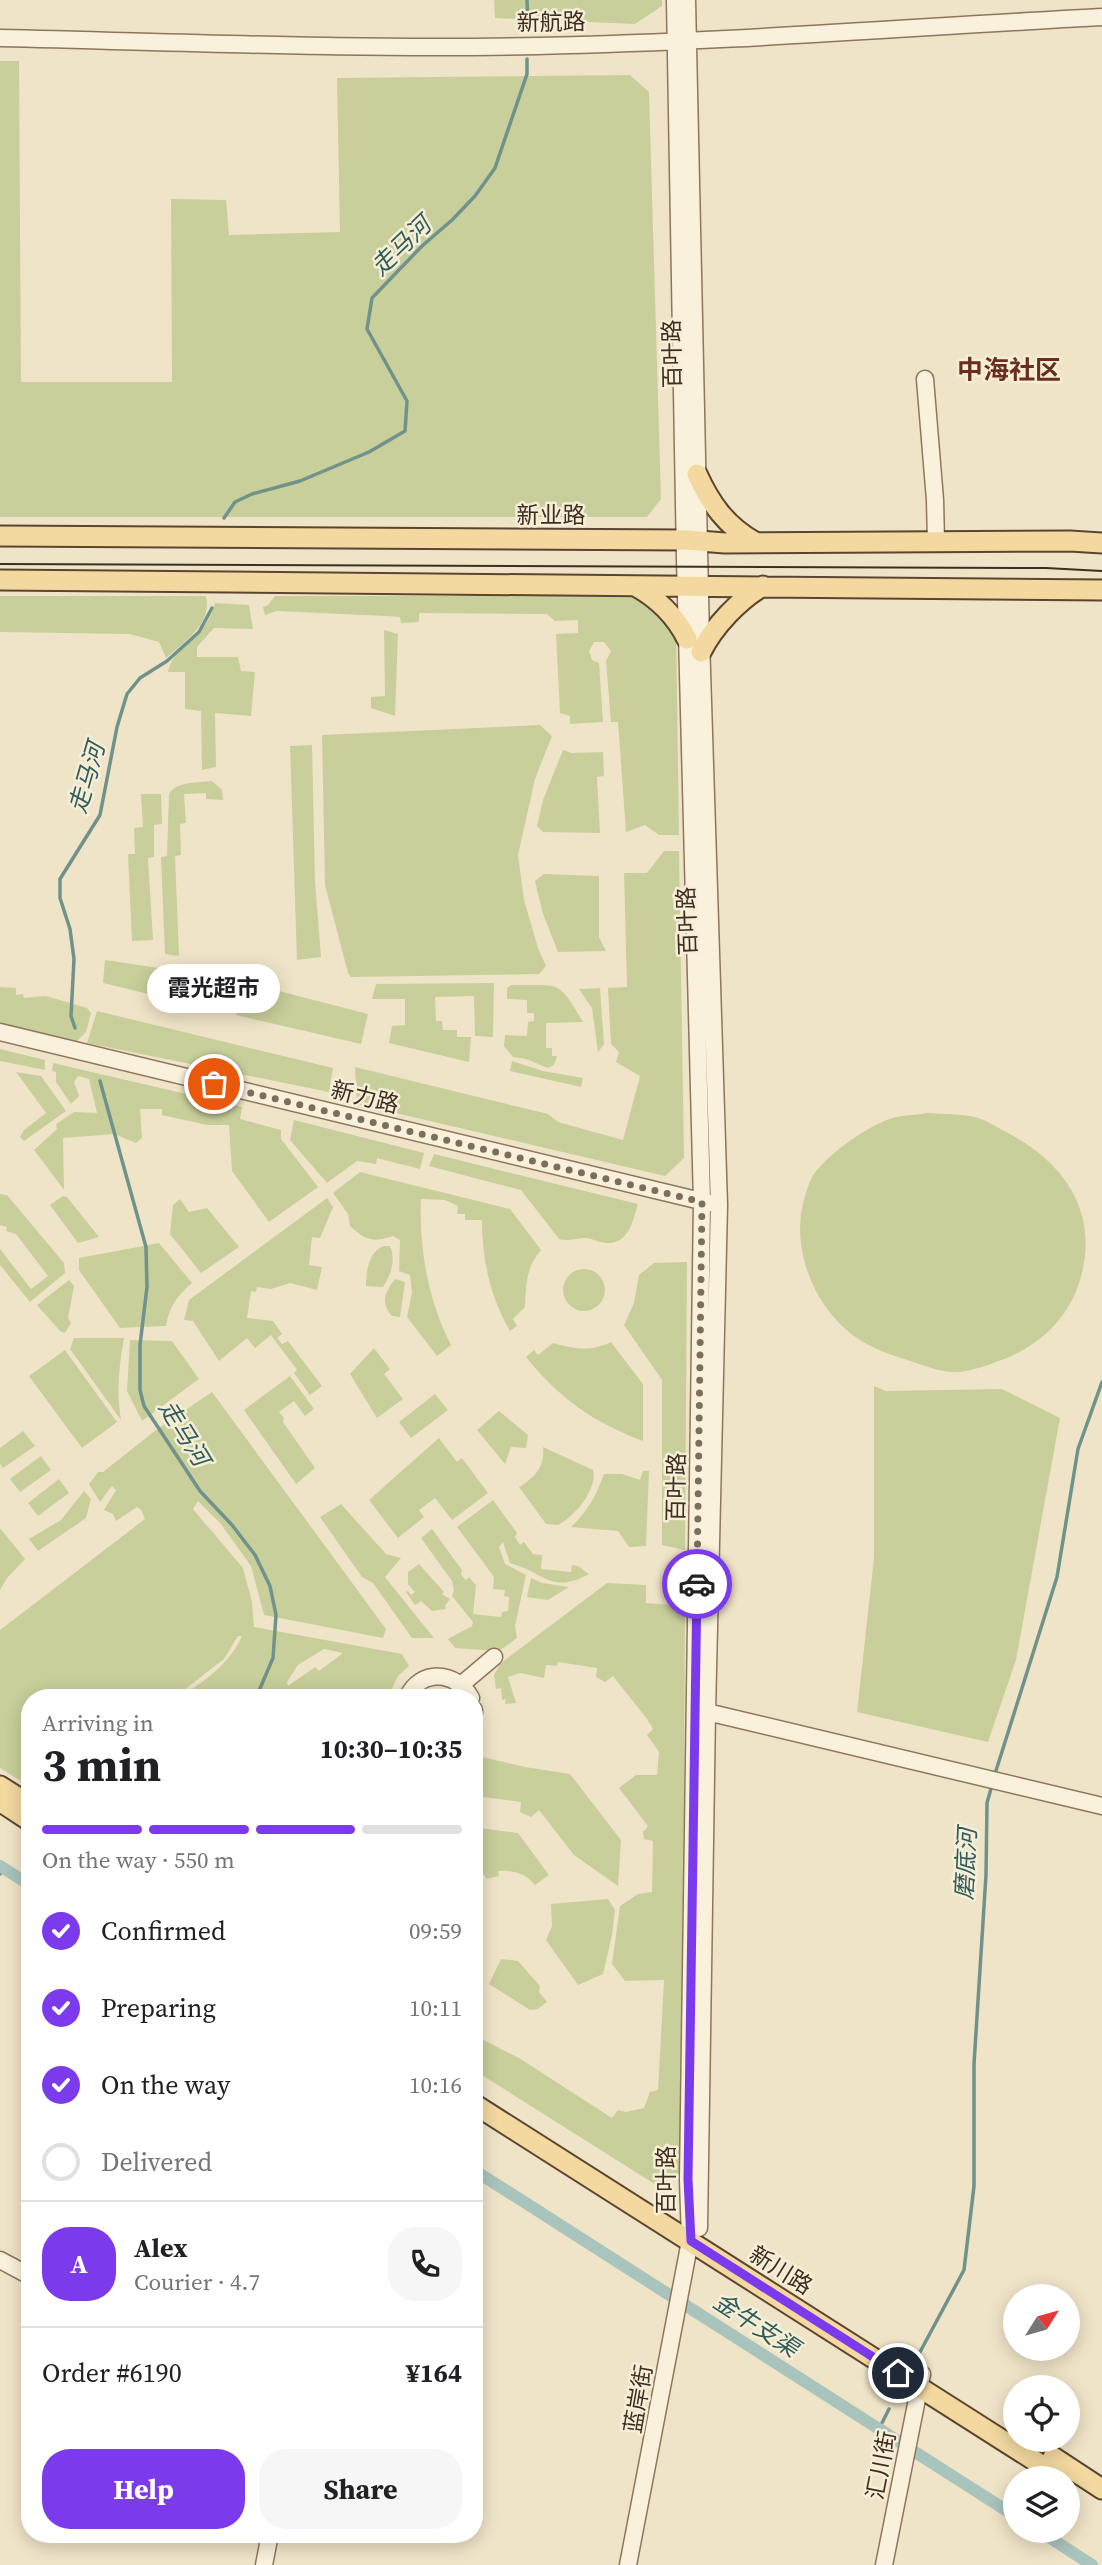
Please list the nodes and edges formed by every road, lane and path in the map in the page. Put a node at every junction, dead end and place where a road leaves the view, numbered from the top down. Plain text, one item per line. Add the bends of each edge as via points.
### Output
1 (675, 0) edge
2 (687, 0) edge
3 (1102, 17) edge
4 (0, 37) edge
5 (682, 41) junction
6 (925, 379) dead end
7 (697, 474) junction
8 (0, 536) edge
9 (692, 541) junction
10 (936, 542) junction
11 (756, 543) junction
12 (1102, 543) edge
13 (0, 580) edge
14 (634, 585) junction
15 (693, 585) junction
16 (763, 586) junction
17 (1102, 590) edge
18 (694, 645) junction
19 (0, 1032) edge
20 (702, 1202) junction
21 (719, 1205) junction
22 (494, 1657) dead end
23 (412, 1689) edge
24 (464, 1689) edge
25 (469, 1689) edge
26 (701, 1712) junction
27 (0, 1786) edge
28 (21, 1799) edge
29 (0, 1802) edge
30 (1102, 1806) edge
31 (21, 1815) edge
32 (483, 2095) edge
33 (483, 2109) edge
34 (693, 2233) junction
35 (0, 2260) edge
36 (21, 2271) edge
37 (922, 2381) junction
38 (1003, 2426) edge
39 (1044, 2452) edge
40 (1045, 2466) edge
41 (1080, 2489) edge
42 (1102, 2489) edge
43 (1102, 2503) edge
44 (268, 2543) edge
45 (264, 2565) edge
46 (628, 2565) edge
47 (884, 2565) edge

1 - 5 street, 百叶路
2 - 5 street, 百叶路
3 - 5 street, 新航路
4 - 5 street, 新航路 via 291,45
5 - 7 street, 百叶路
5 - 9 street, 百叶路
6 - 10 street
7 - 9 street, 百叶路
7 - 11 main road via 721,515
8 - 9 main road, 新业路
9 - 11 main road, 新业路
9 - 15 street, 百叶路
10 - 11 main road, 新业路
10 - 12 main road, 新业路
13 - 14 main road
14 - 15 main road
14 - 18 main road via 663,606
15 - 16 main road
15 - 18 street, 百叶路
16 - 17 main road
16 - 18 main road
18 - 20 street, 百叶路
18 - 21 street, 百叶路
19 - 20 street, 新力路
20 - 21 street, 新力路
20 - 26 street, 百叶路
21 - 26 street, 百叶路
22 - 25 street
23 - 24 street via 425,1678 436,1676 448,1677
26 - 30 street
26 - 34 street, 百叶路
27 - 28 main road
29 - 31 main road
32 - 34 main road, 新川路
33 - 34 main road, 新川路
34 - 37 main road, 新川路
34 - 46 street, 蓝岸街
35 - 36 street
37 - 38 main road, 新川路
37 - 40 main road, 新川路
37 - 47 street, 汇川街
39 - 42 main road
41 - 43 main road
44 - 45 street

